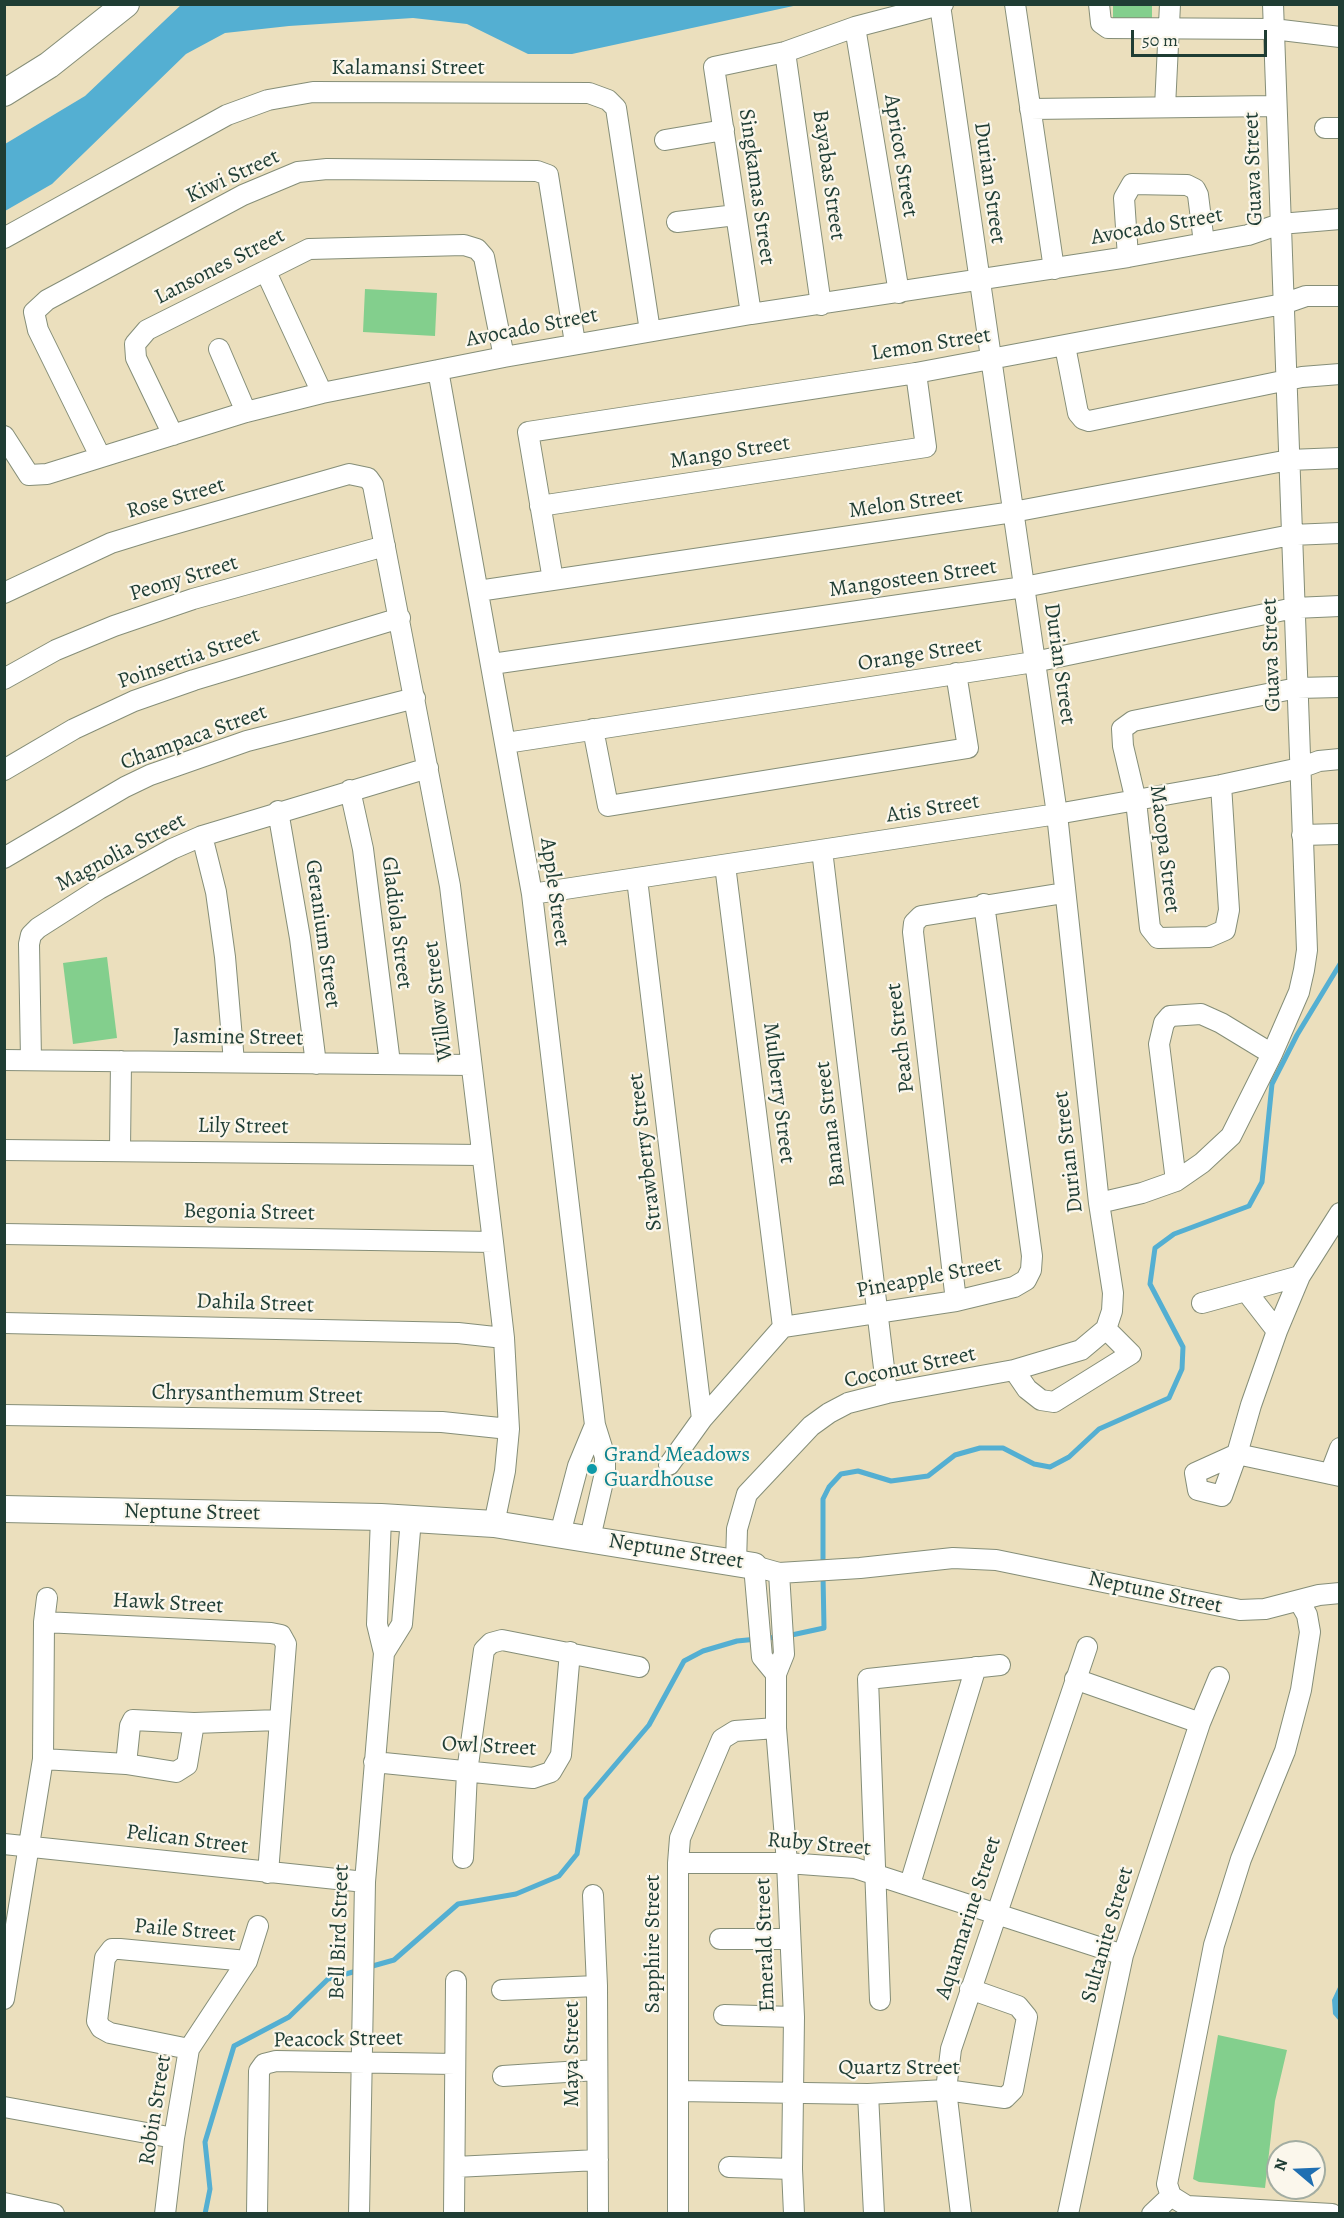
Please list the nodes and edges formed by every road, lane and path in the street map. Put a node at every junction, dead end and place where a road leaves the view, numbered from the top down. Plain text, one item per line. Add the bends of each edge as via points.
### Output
1 (1015, 4) edge
2 (1099, 4) edge
3 (1170, 4) edge
4 (1273, 4) edge
5 (942, 5) edge
6 (112, 9) edge
7 (855, 27) junction
8 (1168, 27) junction
9 (1274, 29) junction
10 (1340, 37) edge
11 (785, 52) junction
12 (714, 67) joint
13 (4, 93) edge
14 (1276, 105) junction
15 (1165, 107) junction
16 (1029, 109) junction
17 (724, 130) junction
18 (665, 140) dead end
19 (736, 215) junction
20 (1340, 219) edge
21 (677, 222) dead end
22 (1280, 224) junction
23 (4, 238) edge
24 (1204, 243) junction
25 (1128, 257) junction
26 (1054, 269) junction
27 (266, 272) junction
28 (978, 281) junction
29 (899, 293) junction
30 (1340, 296) edge
31 (1283, 304) junction
32 (821, 305) junction
33 (751, 314) junction
34 (650, 331) junction
35 (575, 343) junction
36 (1065, 346) junction
37 (219, 349) dead end
38 (504, 357) junction
39 (992, 360) junction
40 (438, 370) junction
41 (916, 373) junction
42 (1340, 374) edge
43 (1286, 382) junction
44 (322, 393) junction
45 (246, 412) junction
46 (173, 435) junction
47 (4, 436) edge
48 (100, 456) junction
49 (1340, 458) edge
50 (1289, 460) junction
51 (368, 478) joint
52 (540, 506) junction
53 (1013, 512) junction
54 (1340, 533) edge
55 (1291, 535) junction
56 (385, 546) junction
57 (553, 580) junction
58 (1024, 587) junction
59 (478, 591) junction
60 (4, 593) edge
61 (1340, 606) edge
62 (1294, 608) junction
63 (399, 618) junction
64 (1034, 662) junction
65 (492, 664) junction
66 (956, 673) junction
67 (4, 679) edge
68 (1340, 687) edge
69 (1297, 688) junction
70 (415, 698) junction
71 (593, 729) junction
72 (506, 743) junction
73 (1340, 759) edge
74 (428, 768) junction
75 (1300, 768) junction
76 (4, 770) edge
77 (1221, 785) junction
78 (350, 790) junction
79 (1136, 801) junction
80 (278, 812) junction
81 (1057, 814) junction
82 (1340, 834) edge
83 (1302, 835) junction
84 (202, 836) junction
85 (822, 850) junction
86 (4, 858) edge
87 (725, 865) junction
88 (637, 879) junction
89 (1064, 893) junction
90 (532, 894) junction
91 (984, 904) junction
92 (1272, 1054) junction
93 (4, 1060) edge
94 (31, 1060) junction
95 (121, 1061) junction
96 (234, 1062) junction
97 (390, 1063) junction
98 (316, 1064) junction
99 (471, 1065) junction
100 (4, 1150) edge
101 (120, 1150) junction
102 (481, 1155) junction
103 (1176, 1181) junction
104 (1099, 1203) junction
105 (1339, 1215) edge
106 (4, 1234) edge
107 (493, 1242) junction
108 (1300, 1276) junction
109 (1246, 1291) junction
110 (956, 1301) junction
111 (1202, 1303) dead end
112 (877, 1313) junction
113 (4, 1323) edge
114 (783, 1327) junction
115 (1106, 1329) junction
116 (1277, 1331) junction
117 (504, 1338) junction
118 (1014, 1370) junction
119 (887, 1393) junction
120 (4, 1415) edge
121 (702, 1419) junction
122 (595, 1425) junction
123 (509, 1429) junction
124 (1340, 1448) edge
125 (669, 1465) dead end
126 (1335, 1475) edge
127 (4, 1509) edge
128 (381, 1517) junction
129 (411, 1519) junction
130 (494, 1524) junction
131 (560, 1534) junction
132 (590, 1538) junction
133 (745, 1564) junction
134 (787, 1573) junction
135 (1340, 1593) edge
136 (47, 1598) dead end
137 (1299, 1600) junction
138 (44, 1622) junction
139 (1087, 1647) dead end
140 (570, 1652) junction
141 (384, 1653) junction
142 (1000, 1665) dead end
143 (639, 1667) dead end
144 (976, 1667) junction
145 (776, 1674) junction
146 (1219, 1677) dead end
147 (1076, 1679) junction
148 (279, 1720) junction
149 (194, 1723) junction
150 (1200, 1723) junction
151 (776, 1728) junction
152 (44, 1759) junction
153 (374, 1762) junction
154 (126, 1764) junction
155 (466, 1772) junction
156 (4, 1844) edge
157 (29, 1846) junction
158 (463, 1858) dead end
159 (678, 1863) junction
160 (787, 1863) junction
161 (268, 1873) junction
162 (876, 1873) junction
163 (365, 1882) junction
164 (909, 1884) junction
165 (593, 1895) dead end
166 (996, 1912) junction
167 (258, 1926) dead end
168 (720, 1939) dead end
169 (790, 1939) junction
170 (1123, 1955) junction
171 (247, 1961) junction
172 (456, 1981) dead end
173 (597, 1986) junction
174 (970, 1989) junction
175 (502, 1990) dead end
176 (4, 1999) edge
177 (880, 2000) dead end
178 (724, 2015) dead end
179 (794, 2017) junction
180 (189, 2049) junction
181 (360, 2062) junction
182 (455, 2064) junction
183 (597, 2070) junction
184 (503, 2076) dead end
185 (946, 2090) junction
186 (678, 2091) junction
187 (792, 2092) junction
188 (868, 2094) junction
189 (4, 2107) edge
190 (174, 2138) junction
191 (598, 2160) junction
192 (454, 2167) junction
193 (729, 2167) dead end
194 (792, 2169) junction
195 (1171, 2196) junction
196 (4, 2203) edge
197 (54, 2214) edge
198 (165, 2214) edge
199 (257, 2214) edge
200 (359, 2214) edge
201 (454, 2214) edge
202 (598, 2214) edge
203 (678, 2214) edge
204 (794, 2214) edge
205 (874, 2214) edge
206 (961, 2214) edge
207 (1068, 2214) edge
208 (1152, 2214) edge
209 (1332, 2214) edge

1 - 16 street
2 - 8 street via 1104,26
3 - 8 street
4 - 9 street, Guava Street
5 - 7 street, Durian Street
5 - 28 street, Durian Street
6 - 13 street via 49,65
7 - 11 street, Durian Street
7 - 29 street, Apricot Street
8 - 9 street
8 - 15 street
9 - 10 street
9 - 14 street, Guava Street
11 - 12 street, Durian Street
11 - 32 street, Bayabas Street
12 - 17 street, Singkamas Street
14 - 15 street
14 - 22 street, Guava Street
15 - 16 street
16 - 26 street
17 - 18 street
17 - 19 street, Singkamas Street
19 - 21 street
19 - 33 street, Singkamas Street
20 - 22 street, Avocado Street
22 - 24 street, Avocado Street
22 - 31 street, Guava Street
23 - 34 street, Kalamansi Street via 228,115 268,100 313,92 589,93 608,100 616,108
24 - 25 street, Avocado Street
24 - 25 street via 1195,189 1187,185 1132,184 1124,198
25 - 26 street, Avocado Street
26 - 28 street, Avocado Street
27 - 38 street, Lansones Street via 309,249 464,245 477,249 484,256
27 - 44 street
27 - 46 street, Lansones Street via 147,330 135,344 136,358
28 - 29 street, Avocado Street
28 - 39 street, Durian Street
29 - 32 street, Avocado Street
30 - 31 street, Lemon Street via 1306,296
31 - 36 street, Lemon Street
31 - 43 street, Guava Street
32 - 33 street, Avocado Street
33 - 34 street, Avocado Street
34 - 35 street, Avocado Street
35 - 38 street, Avocado Street
35 - 48 street, Kiwi Street via 548,175 537,171 298,172 243,195 47,300 34,312 38,330
36 - 39 street, Lemon Street
36 - 43 street via 1078,413 1089,421
37 - 45 street
38 - 40 street, Avocado Street
39 - 41 street, Lemon Street
39 - 53 street, Durian Street
40 - 44 street, Avocado Street
40 - 59 street, Apple Street
41 - 52 street, Mango Street via 926,447
41 - 52 street, Lemon Street via 528,432
42 - 43 street
43 - 50 street, Guava Street
44 - 45 street, Avocado Street
45 - 46 street, Avocado Street
46 - 48 street, Avocado Street
47 - 48 street, Avocado Street via 29,475 46,474
49 - 50 street, Melon Street
50 - 53 street, Melon Street
50 - 55 street, Guava Street
51 - 56 street, Willow Street via 376,497
51 - 60 street, Rose Street via 348,474 111,543
52 - 57 street
53 - 57 street, Melon Street
53 - 58 street, Durian Street
54 - 55 street, Mangosteen Street
55 - 58 street, Mangosteen Street
55 - 62 street, Guava Street
56 - 63 street, Willow Street
56 - 67 street, Peony Street via 192,599 114,626 56,650
57 - 59 street, Melon Street
58 - 64 street, Durian Street
58 - 65 street, Mangosteen Street
59 - 65 street, Apple Street
61 - 62 street, Orange Street
62 - 64 street, Orange Street
62 - 69 street, Guava Street
63 - 70 street, Willow Street
63 - 76 street, Poinsettia Street via 134,701 74,729
64 - 66 street, Orange Street
64 - 81 street, Durian Street
65 - 72 street, Apple Street
66 - 71 street, Orange Street
66 - 71 street via 968,748 608,806
68 - 69 street
69 - 75 street, Guava Street
69 - 79 street, Macopa Street via 1133,722 1122,729
70 - 74 street, Willow Street
70 - 86 street, Champaca Street via 247,741 150,775
71 - 72 street, Orange Street
72 - 90 street, Apple Street
73 - 75 street, Atis Street
74 - 78 street, Magnolia Street
74 - 99 street, Willow Street via 450,886
75 - 77 street, Atis Street
75 - 83 street, Guava Street
77 - 79 street, Atis Street
77 - 79 street, Macopa Street via 1228,921 1225,930 1209,937 1165,938 1152,933
78 - 80 street, Magnolia Street
78 - 97 street, Gladiola Street via 366,871
79 - 81 street, Atis Street
80 - 84 street, Magnolia Street
80 - 98 street, Geranium Street
81 - 85 street, Atis Street
81 - 89 street, Durian Street
82 - 83 street
83 - 92 street, Guava Street via 1306,960 1299,992
84 - 94 street, Magnolia Street via 99,889 31,935
84 - 96 street via 216,892
85 - 87 street, Atis Street
85 - 112 street, Banana Street
87 - 88 street, Atis Street
87 - 114 street, Mulberry Street
88 - 90 street, Atis Street
88 - 121 street, Strawberry Street
89 - 91 street, Peach Street
89 - 104 street, Durian Street
90 - 122 street, Apple Street
91 - 110 street, Pineapple Street via 1032,1256 1026,1280 1014,1287
91 - 110 street, Peach Street via 921,916 914,923 913,932
92 - 103 street, Guava Street via 1231,1136 1203,1163
92 - 103 street via 1201,1014 1170,1016 1164,1023 1159,1044
93 - 94 street, Jasmine Street
94 - 95 street, Jasmine Street
95 - 96 street, Jasmine Street
95 - 101 street
96 - 98 street, Jasmine Street
97 - 98 street, Jasmine Street
97 - 99 street, Jasmine Street
99 - 102 street, Willow Street
100 - 101 street, Lily Street
101 - 102 street, Lily Street
102 - 107 street, Willow Street
103 - 104 street, Guava Street via 1142,1194
104 - 115 street, Durian Street via 1113,1293
105 - 108 street
106 - 107 street, Begonia Street
107 - 117 street, Willow Street
108 - 109 street
108 - 116 street
109 - 111 street
109 - 116 street
110 - 112 street, Pineapple Street
112 - 114 street, Pineapple Street
112 - 119 street, Banana Street
113 - 117 street, Dahila Street via 422,1332
114 - 121 street
115 - 118 street, Coconut Street via 1081,1350
115 - 118 street via 1131,1354 1054,1402 1041,1400 1027,1389
116 - 126 street via 1237,1454
117 - 123 street, Willow Street
118 - 119 street, Coconut Street
119 - 133 street, Coconut Street via 829,1413 811,1426 747,1494 737,1529
120 - 123 street, Chrysanthemum Street via 442,1422
121 - 125 street
122 - 131 street, Apple Street via 578,1466
122 - 132 street, Apple Street via 605,1457 605,1473
123 - 130 street, Willow Street
124 - 126 street
127 - 128 street, Neptune Street
128 - 129 street, Neptune Street
128 - 141 street, Bell Bird Street via 377,1624
129 - 130 street, Neptune Street
129 - 141 street, Bell Bird Street via 402,1624
130 - 131 street, Neptune Street
131 - 132 street, Neptune Street
132 - 133 street, Neptune Street
133 - 134 street, Neptune Street
133 - 145 street via 762,1657
134 - 137 street, Neptune Street via 953,1558 996,1560 1240,1610 1265,1609
134 - 145 street, Emerald Street via 784,1654
135 - 137 street, Neptune Street
136 - 138 street
137 - 195 street via 1310,1632 1304,1673 1285,1751 1231,1886 1214,1945 1168,2170
138 - 148 street, Hawk Street via 281,1635 286,1644
138 - 152 street
139 - 147 street, Aquamarine Street
140 - 143 street
140 - 155 street, Owl Street via 561,1755 551,1772 532,1778
140 - 155 street via 502,1641 491,1643 484,1650
141 - 153 street, Bell Bird Street
142 - 144 street
144 - 162 street via 868,1679
144 - 164 street
145 - 151 street, Emerald Street
146 - 150 street, Sultanite Street
147 - 150 street
147 - 166 street, Aquamarine Street
148 - 149 street
148 - 161 street
149 - 154 street via 133,1720
149 - 154 street via 183,1770
150 - 170 street, Sultanite Street
151 - 159 street, Sapphire Street via 735,1731 722,1739 680,1838
151 - 160 street, Emerald Street
152 - 154 street
152 - 157 street
153 - 155 street, Owl Street
153 - 163 street, Bell Bird Street
155 - 158 street
156 - 157 street, Pelican Street
157 - 161 street, Pelican Street
157 - 176 street
159 - 160 street, Ruby Street
159 - 186 street, Sapphire Street
160 - 162 street, Ruby Street
160 - 169 street, Emerald Street
161 - 163 street, Pelican Street
162 - 164 street, Ruby Street
162 - 177 street
163 - 181 street, Bell Bird Street
164 - 166 street, Ruby Street
165 - 173 street, Maya Street
166 - 170 street, Ruby Street
166 - 174 street, Aquamarine Street
167 - 171 street, Robin Street
168 - 169 street
169 - 179 street, Emerald Street
170 - 207 street, Sultanite Street
171 - 180 street, Robin Street
171 - 180 street, Paile Street via 120,1949 112,1949 105,1958 97,2021 101,2028
172 - 182 street
173 - 175 street
173 - 183 street, Maya Street
174 - 185 street, Aquamarine Street via 951,2049
174 - 185 street, Quartz Street via 1018,2006 1027,2017 1013,2090 1005,2098
178 - 179 street
179 - 187 street, Emerald Street
180 - 190 street, Robin Street
181 - 182 street, Peacock Street
181 - 199 street, Peacock Street via 276,2061 264,2064 259,2071
181 - 200 street, Bell Bird Street
182 - 192 street
183 - 184 street
183 - 191 street, Maya Street
185 - 188 street, Quartz Street
185 - 206 street, Aquamarine Street
186 - 187 street, Quartz Street
186 - 203 street, Sapphire Street
187 - 188 street, Quartz Street
187 - 194 street, Emerald Street
188 - 205 street
189 - 190 street
190 - 198 street, Robin Street
191 - 192 street
191 - 202 street, Maya Street
192 - 201 street
193 - 194 street
194 - 204 street, Emerald Street
195 - 208 street
195 - 209 street via 1187,2206
196 - 197 street

